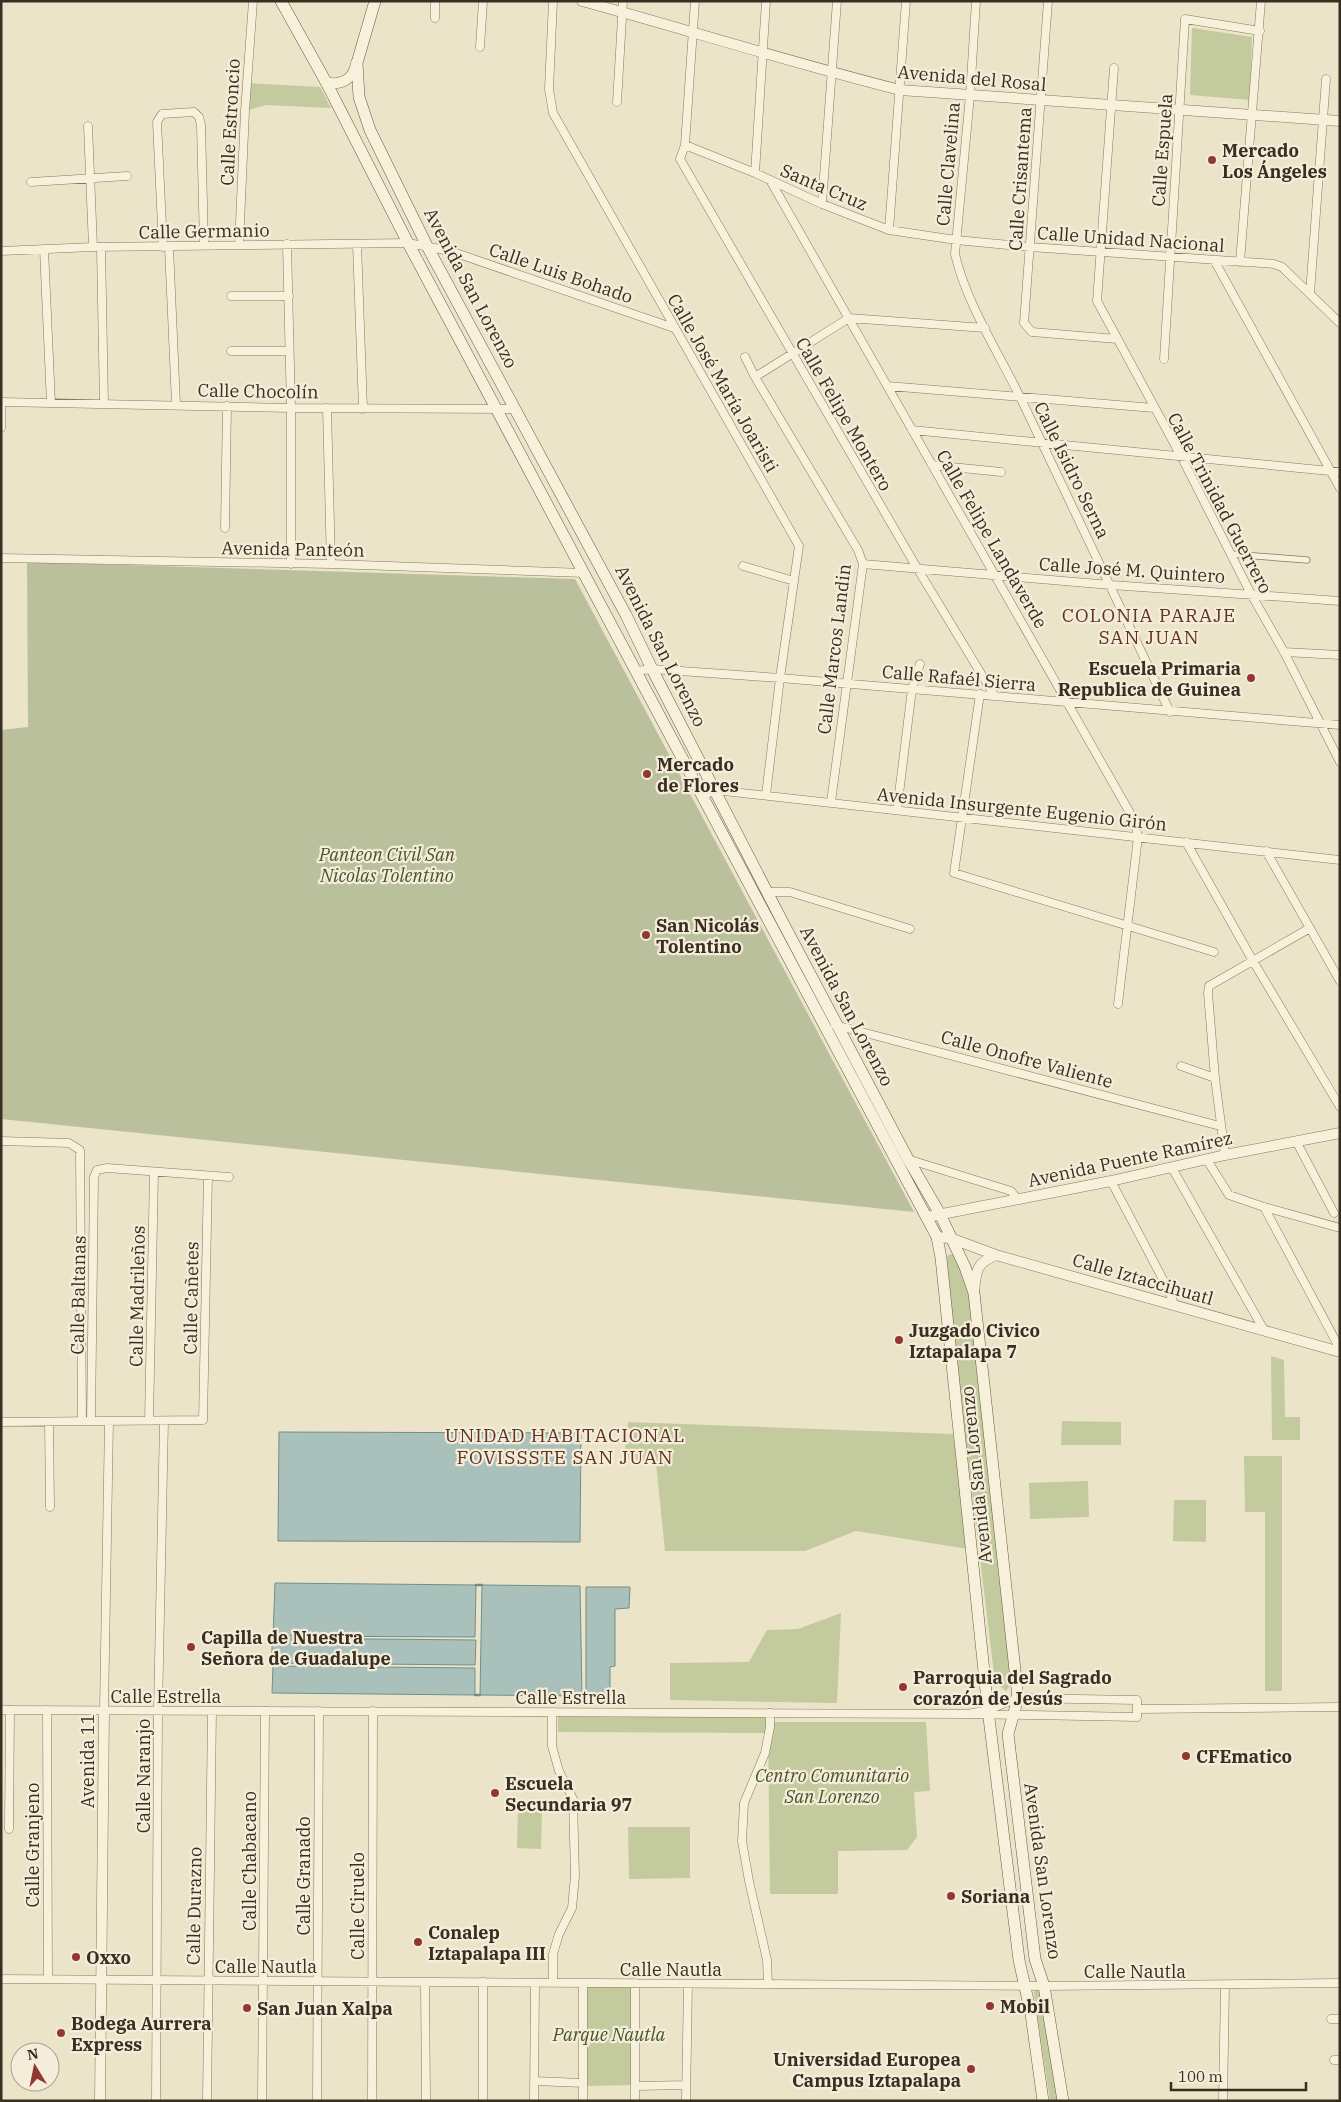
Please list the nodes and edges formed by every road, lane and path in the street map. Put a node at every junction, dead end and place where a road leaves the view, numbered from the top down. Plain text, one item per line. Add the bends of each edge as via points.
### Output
1 (253, 1) edge
2 (280, 1) edge
3 (374, 1) edge
4 (435, 1) edge
5 (483, 1) edge
6 (553, 1) edge
7 (582, 1) edge
8 (623, 1) edge
9 (695, 1) edge
10 (766, 1) edge
11 (837, 1) edge
12 (906, 1) edge
13 (976, 1) edge
14 (1048, 1) edge
15 (1261, 1) edge
16 (622, 12) junction
17 (434, 18) dead end
18 (692, 31) junction
19 (1260, 31) junction
20 (480, 47) dead end
21 (762, 53) junction
22 (356, 62) junction
23 (1114, 68) dead end
24 (832, 72) junction
25 (1326, 79) dead end
26 (326, 82) junction
27 (900, 90) junction
28 (970, 96) junction
29 (1040, 100) junction
30 (617, 102) dead end
31 (1112, 105) junction
32 (1181, 110) junction
33 (1251, 115) junction
34 (1322, 119) junction
35 (1340, 121) edge
36 (88, 126) dead end
37 (685, 145) junction
38 (755, 173) junction
39 (127, 176) dead end
40 (90, 178) junction
41 (770, 180) junction
42 (30, 182) dead end
43 (822, 204) junction
44 (889, 230) junction
45 (956, 240) junction
46 (408, 243) junction
47 (287, 244) junction
48 (357, 244) junction
49 (204, 245) junction
50 (239, 245) junction
51 (427, 246) junction
52 (97, 247) junction
53 (166, 247) junction
54 (1030, 247) junction
55 (44, 249) junction
56 (1, 250) edge
57 (1100, 252) junction
58 (1170, 257) junction
59 (1214, 260) junction
60 (1240, 262) junction
61 (1310, 294) junction
62 (231, 296) dead end
63 (289, 296) junction
64 (849, 318) junction
65 (1340, 323) edge
66 (674, 328) junction
67 (985, 328) junction
68 (1117, 339) junction
69 (231, 351) dead end
70 (290, 351) junction
71 (792, 354) junction
72 (745, 357) dead end
73 (1164, 359) dead end
74 (489, 361) junction
75 (474, 368) junction
76 (755, 377) junction
77 (888, 386) junction
78 (1020, 397) junction
79 (1, 402) edge
80 (51, 403) junction
81 (104, 404) junction
82 (176, 404) junction
83 (227, 406) junction
84 (291, 408) junction
85 (327, 408) junction
86 (496, 408) junction
87 (1154, 408) junction
88 (363, 409) junction
89 (515, 409) junction
90 (1, 428) edge
91 (912, 430) junction
92 (1041, 442) junction
93 (1181, 456) junction
94 (932, 464) junction
95 (1331, 471) junction
96 (1001, 472) dead end
97 (1340, 472) edge
98 (1340, 488) edge
99 (225, 528) dead end
100 (1230, 554) junction
101 (1, 558) edge
102 (1308, 560) dead end
103 (290, 564) junction
104 (331, 564) junction
105 (862, 564) junction
106 (743, 566) dead end
107 (917, 568) junction
108 (584, 573) junction
109 (994, 576) junction
110 (794, 581) junction
111 (1111, 585) junction
112 (1251, 594) junction
113 (1340, 601) edge
114 (1284, 652) junction
115 (1340, 655) edge
116 (920, 664) dead end
117 (652, 669) junction
118 (636, 671) junction
119 (780, 678) junction
120 (846, 684) junction
121 (912, 689) junction
122 (980, 694) junction
123 (994, 696) junction
124 (1067, 702) junction
125 (1170, 712) junction
126 (1320, 723) junction
127 (1340, 725) edge
128 (1340, 762) edge
129 (715, 790) junction
130 (766, 795) junction
131 (703, 796) junction
132 (831, 802) junction
133 (897, 810) junction
134 (961, 818) junction
135 (1138, 837) junction
136 (1186, 842) junction
137 (1266, 851) junction
138 (1340, 860) edge
139 (767, 892) junction
140 (1127, 926) junction
141 (1310, 928) junction
142 (910, 929) dead end
143 (1214, 952) dead end
144 (1253, 960) junction
145 (1340, 981) edge
146 (1118, 1004) dead end
147 (832, 1027) junction
148 (1181, 1066) dead end
149 (1215, 1078) junction
150 (1340, 1107) edge
151 (1220, 1126) junction
152 (1340, 1133) edge
153 (1, 1141) edge
154 (1296, 1141) junction
155 (1225, 1155) junction
156 (1207, 1160) junction
157 (903, 1161) junction
158 (1172, 1168) junction
159 (154, 1172) junction
160 (208, 1176) junction
161 (229, 1177) dead end
162 (1111, 1182) junction
163 (1018, 1200) junction
164 (1264, 1208) junction
165 (940, 1214) junction
166 (1334, 1214) dead end
167 (927, 1218) junction
168 (1340, 1228) edge
169 (937, 1237) junction
170 (950, 1238) junction
171 (996, 1255) junction
172 (974, 1293) junction
173 (1174, 1304) junction
174 (1264, 1330) junction
175 (1340, 1351) edge
176 (82, 1421) junction
177 (91, 1421) junction
178 (109, 1421) junction
179 (149, 1421) junction
180 (164, 1421) junction
181 (1, 1422) edge
182 (50, 1422) junction
183 (50, 1507) dead end
184 (1018, 1698) junction
185 (1340, 1707) edge
186 (5, 1710) edge
187 (47, 1710) junction
188 (104, 1710) junction
189 (158, 1710) junction
190 (212, 1711) junction
191 (265, 1711) junction
192 (319, 1711) junction
193 (373, 1712) junction
194 (552, 1712) junction
195 (770, 1713) junction
196 (988, 1713) junction
197 (1137, 1713) junction
198 (1012, 1715) junction
199 (9, 1829) dead end
200 (1, 1979) edge
201 (48, 1979) junction
202 (102, 1980) junction
203 (157, 1980) junction
204 (207, 1980) junction
205 (263, 1981) junction
206 (317, 1981) junction
207 (371, 1982) junction
208 (425, 1982) junction
209 (483, 1982) junction
210 (535, 1983) junction
211 (553, 1983) junction
212 (583, 1983) junction
213 (635, 1983) junction
214 (688, 1984) junction
215 (768, 1984) junction
216 (1340, 1984) edge
217 (1224, 1985) junction
218 (1025, 1986) junction
219 (1044, 1986) junction
220 (1331, 2019) dead end
221 (1340, 2019) edge
222 (535, 2081) junction
223 (583, 2083) junction
224 (686, 2085) junction
225 (636, 2086) junction
226 (100, 2101) edge
227 (156, 2101) edge
228 (207, 2101) edge
229 (262, 2101) edge
230 (316, 2101) edge
231 (372, 2101) edge
232 (426, 2101) edge
233 (482, 2101) edge
234 (534, 2101) edge
235 (583, 2101) edge
236 (636, 2101) edge
237 (686, 2101) edge
238 (1044, 2101) edge
239 (1063, 2101) edge
240 (1223, 2101) edge

1 - 50 street, Calle Estroncio
2 - 26 main road, Avenida San Lorenzo
3 - 22 main road, Avenida San Lorenzo
4 - 17 street
5 - 20 street
6 - 66 street, Calle José María Joaristi via 549,89 553,113
7 - 16 street, Avenida del Rosal
8 - 16 street
9 - 18 street, Calle Felipe Montero
10 - 21 street
11 - 24 street
12 - 27 street
13 - 28 street, Calle Clavelina
14 - 29 street, Calle Crisantema
15 - 19 street
16 - 18 street, Avenida del Rosal
16 - 30 street
18 - 21 street, Avenida del Rosal
18 - 37 street, Calle Felipe Montero
19 - 32 street, Calle Espuela via 1185,18
19 - 33 street
21 - 24 street, Avenida del Rosal
21 - 38 street
22 - 26 street via 354,71 346,80 336,84
22 - 51 main road, Avenida San Lorenzo via 359,97 370,130
23 - 31 street, Calle Trinidad Guerrero
24 - 27 street, Avenida del Rosal
24 - 43 street
25 - 34 street
26 - 46 main road, Avenida San Lorenzo
27 - 28 street, Avenida del Rosal
27 - 44 street
28 - 29 street, Avenida del Rosal
28 - 45 street, Calle Clavelina
29 - 31 street, Avenida del Rosal
29 - 54 street, Calle Crisantema
31 - 32 street, Avenida del Rosal
31 - 57 street, Calle Trinidad Guerrero
32 - 33 street, Avenida del Rosal
32 - 58 street, Calle Espuela
33 - 34 street, Avenida del Rosal
33 - 60 street
34 - 35 street, Avenida del Rosal
34 - 61 street
36 - 40 street
37 - 38 street, Santa Cruz
37 - 71 street, Calle Felipe Montero via 680,159
38 - 41 street, Santa Cruz
39 - 40 street
40 - 42 street
40 - 52 street
41 - 43 street, Santa Cruz
41 - 64 street, Calle Felipe Landaverde
43 - 44 street, Santa Cruz
44 - 45 street, Santa Cruz
45 - 54 street, Calle Unidad Nacional
45 - 67 street, Calle Isidro Serna via 958,269
46 - 48 street, Calle Germanio
46 - 51 street, Calle Luis Bohado
46 - 75 main road, Avenida San Lorenzo
47 - 48 street, Calle Germanio
47 - 50 street, Calle Germanio
47 - 63 street
48 - 88 street
49 - 50 street, Calle Germanio
49 - 53 street, Calle Germanio
49 - 53 street via 201,125 194,112 162,114 157,122
51 - 66 street, Calle Luis Bohado via 450,251
51 - 74 main road, Avenida San Lorenzo
52 - 53 street, Calle Germanio
52 - 55 street, Calle Germanio
52 - 81 street
53 - 82 street
54 - 57 street, Calle Unidad Nacional
54 - 68 street, Calle Crisantema via 1024,323 1027,329
55 - 56 street, Calle Germanio
55 - 80 street
57 - 58 street, Calle Unidad Nacional
57 - 68 street, Calle Trinidad Guerrero via 1097,301
58 - 59 street, Calle Unidad Nacional
58 - 73 street, Calle Espuela
59 - 60 street, Calle Unidad Nacional
59 - 95 street
60 - 61 street, Calle Unidad Nacional via 1282,267
61 - 65 street
62 - 63 street
63 - 70 street
64 - 67 street
64 - 71 street
64 - 77 street, Calle Felipe Landaverde
66 - 110 street, Calle José María Joaristi via 799,546
67 - 78 street, Calle Isidro Serna
68 - 87 street, Calle Trinidad Guerrero
69 - 70 street
70 - 84 street
71 - 76 street
71 - 107 street, Calle Felipe Montero
72 - 76 street, Calle Marcos Landin
74 - 75 street
74 - 89 main road, Avenida San Lorenzo
75 - 86 main road, Avenida San Lorenzo
76 - 105 street, Calle Marcos Landin via 858,550
77 - 78 street
77 - 91 street, Calle Felipe Landaverde
78 - 87 street
78 - 92 street, Calle Isidro Serna
79 - 80 street, Calle Chocolín
79 - 90 street
80 - 81 street, Calle Chocolín
81 - 82 street, Calle Chocolín
82 - 83 street, Calle Chocolín
83 - 84 street, Calle Chocolín
83 - 99 street
84 - 85 street, Calle Chocolín
84 - 103 street
85 - 88 street, Calle Chocolín
85 - 104 street
86 - 88 street, Calle Chocolín
86 - 89 street, Calle Chocolín
86 - 108 main road, Avenida San Lorenzo
87 - 93 street, Calle Trinidad Guerrero
89 - 117 main road, Avenida San Lorenzo via 626,614
91 - 92 street
91 - 94 street, Calle Felipe Landaverde
92 - 93 street
92 - 111 street, Calle Isidro Serna
93 - 95 street
93 - 100 street, Calle Trinidad Guerrero
94 - 96 street
94 - 109 street, Calle Felipe Landaverde
95 - 97 street
95 - 98 street
100 - 102 street
100 - 112 street, Calle Trinidad Guerrero
101 - 103 street, Avenida Panteón
103 - 104 street, Avenida Panteón
104 - 108 street, Avenida Panteón
105 - 107 street, Calle José M. Quintero
105 - 120 street, Calle Marcos Landin
106 - 110 street
107 - 109 street, Calle José M. Quintero
107 - 123 street, Calle Felipe Montero
108 - 118 main road, Avenida San Lorenzo
109 - 111 street, Calle José M. Quintero
109 - 124 street, Calle Felipe Landaverde
110 - 119 street, Calle José María Joaristi
111 - 112 street, Calle José M. Quintero
111 - 125 street, Calle Isidro Serna
112 - 113 street, Calle José M. Quintero
112 - 114 street, Calle Trinidad Guerrero
114 - 115 street
114 - 126 street, Calle Trinidad Guerrero
116 - 121 street
117 - 118 street, Calle Rafaél Sierra
117 - 119 street, Calle Rafaél Sierra
117 - 129 main road, Avenida San Lorenzo
118 - 131 main road, Avenida San Lorenzo
119 - 120 street, Calle Rafaél Sierra
119 - 130 street, Calle José María Joaristi
120 - 121 street, Calle Rafaél Sierra
120 - 132 street, Calle Marcos Landin
121 - 122 street, Calle Rafaél Sierra
121 - 133 street
122 - 123 street, Calle Rafaél Sierra
122 - 134 street
123 - 124 street, Calle Rafaél Sierra
124 - 125 street, Calle Rafaél Sierra
124 - 135 street, Calle Felipe Landaverde via 1134,820
125 - 126 street, Calle Rafaél Sierra
126 - 127 street, Calle Rafaél Sierra
126 - 128 street, Calle Trinidad Guerrero
129 - 130 street, Avenida Insurgente Eugenio Girón
129 - 131 street
129 - 139 main road, Avenida San Lorenzo
130 - 132 street, Avenida Insurgente Eugenio Girón
131 - 147 main road, Avenida San Lorenzo
132 - 133 street, Avenida Insurgente Eugenio Girón
133 - 134 street, Avenida Insurgente Eugenio Girón
134 - 135 street, Avenida Insurgente Eugenio Girón
134 - 140 street via 954,873
135 - 136 street, Avenida Insurgente Eugenio Girón
135 - 140 street, Calle Felipe Landaverde
136 - 137 street, Avenida Insurgente Eugenio Girón
136 - 144 street
137 - 138 street, Avenida Insurgente Eugenio Girón
137 - 141 street
139 - 142 street via 790,892
139 - 147 main road, Avenida San Lorenzo
140 - 143 street
140 - 146 street, Calle Felipe Landaverde
141 - 144 street
141 - 145 street
144 - 149 street via 1209,986
144 - 150 street
147 - 151 street, Calle Onofre Valiente
147 - 157 main road, Avenida San Lorenzo
148 - 149 street
149 - 151 street
151 - 155 street
152 - 154 street, Avenida Puente Ramírez
153 - 176 street via 69,1144 80,1150
154 - 155 street, Avenida Puente Ramírez
154 - 166 street
155 - 156 street, Avenida Puente Ramírez
156 - 158 street, Avenida Puente Ramírez
156 - 164 street via 1229,1196
157 - 163 street via 1011,1191
157 - 165 main road, Avenida San Lorenzo
157 - 167 main road, Avenida San Lorenzo
158 - 162 street, Avenida Puente Ramírez
158 - 174 street
159 - 160 street
159 - 177 street, Calle Baltanas via 107,1168 97,1170 94,1177
159 - 179 street, Calle Madrileños
160 - 161 street
160 - 180 street, Calle Cañetes via 203,1420
162 - 163 street, Avenida Puente Ramírez
162 - 173 street
163 - 165 street, Avenida Puente Ramírez
164 - 168 street
164 - 175 street
165 - 167 street, Avenida Puente Ramírez
165 - 170 main road, Avenida San Lorenzo
167 - 169 main road, Avenida San Lorenzo
169 - 170 street, Calle Iztaccihuatl
169 - 196 main road, Avenida San Lorenzo
170 - 171 street, Calle Iztaccihuatl
170 - 172 main road, Avenida San Lorenzo
171 - 172 street via 984,1260 978,1268
171 - 173 street, Calle Iztaccihuatl
172 - 184 main road, Avenida San Lorenzo
173 - 174 street, Calle Iztaccihuatl
174 - 175 street, Calle Iztaccihuatl
176 - 177 street
176 - 182 street
177 - 178 street
178 - 179 street
178 - 188 street, Avenida 11
179 - 180 street
180 - 189 street, Calle Naranjo
181 - 182 street
182 - 183 street
184 - 196 street, Calle Estrella
184 - 197 street, Calle Estrella via 1137,1700
184 - 198 main road, Avenida San Lorenzo
185 - 197 street, Calle Estrella
186 - 187 street, Calle Estrella
186 - 199 street
187 - 188 street, Calle Estrella
187 - 201 street, Calle Granjeno
188 - 189 street, Calle Estrella
188 - 202 street, Avenida 11
189 - 190 street, Calle Estrella
189 - 203 street, Calle Naranjo
190 - 191 street, Calle Estrella
190 - 204 street, Calle Durazno
191 - 192 street, Calle Estrella
191 - 205 street, Calle Chabacano
192 - 193 street, Calle Estrella
192 - 206 street, Calle Granado
193 - 194 street, Calle Estrella
193 - 207 street, Calle Ciruelo
194 - 195 street, Calle Estrella
194 - 211 street via 552,1746 558,1771 572,1799 575,1876 572,1908 553,1954
195 - 196 street, Calle Estrella
195 - 215 street via 766,1753 744,1802 742,1841 767,1960
196 - 198 street, Calle Estrella
196 - 218 main road, Avenida San Lorenzo
197 - 198 street, Calle Estrella
198 - 219 main road, Avenida San Lorenzo via 1009,1744 1035,1959
200 - 201 street, Calle Nautla
201 - 202 street, Calle Nautla
202 - 203 street, Calle Nautla
202 - 226 street, Avenida 11
203 - 204 street, Calle Nautla
203 - 227 street, Calle Naranjo
204 - 205 street, Calle Nautla
204 - 228 street, Calle Durazno
205 - 206 street, Calle Nautla
205 - 229 street, Calle Chabacano
206 - 207 street, Calle Nautla
206 - 230 street, Calle Granado
207 - 208 street, Calle Nautla
207 - 231 street, Calle Ciruelo
208 - 209 street, Calle Nautla
208 - 232 street
209 - 210 street, Calle Nautla
209 - 233 street
210 - 211 street, Calle Nautla
210 - 222 street
211 - 212 street, Calle Nautla
212 - 213 street, Calle Nautla
212 - 223 street
213 - 214 street, Calle Nautla
213 - 225 street
214 - 215 street, Calle Nautla
214 - 224 street
215 - 218 street, Calle Nautla
216 - 217 street, Calle Nautla
217 - 219 street, Calle Nautla
217 - 240 street
218 - 219 street, Calle Nautla
218 - 238 main road, Avenida San Lorenzo
219 - 239 main road, Avenida San Lorenzo
220 - 221 street
222 - 223 street
222 - 234 street
223 - 235 street
224 - 225 street
224 - 237 street
225 - 236 street

